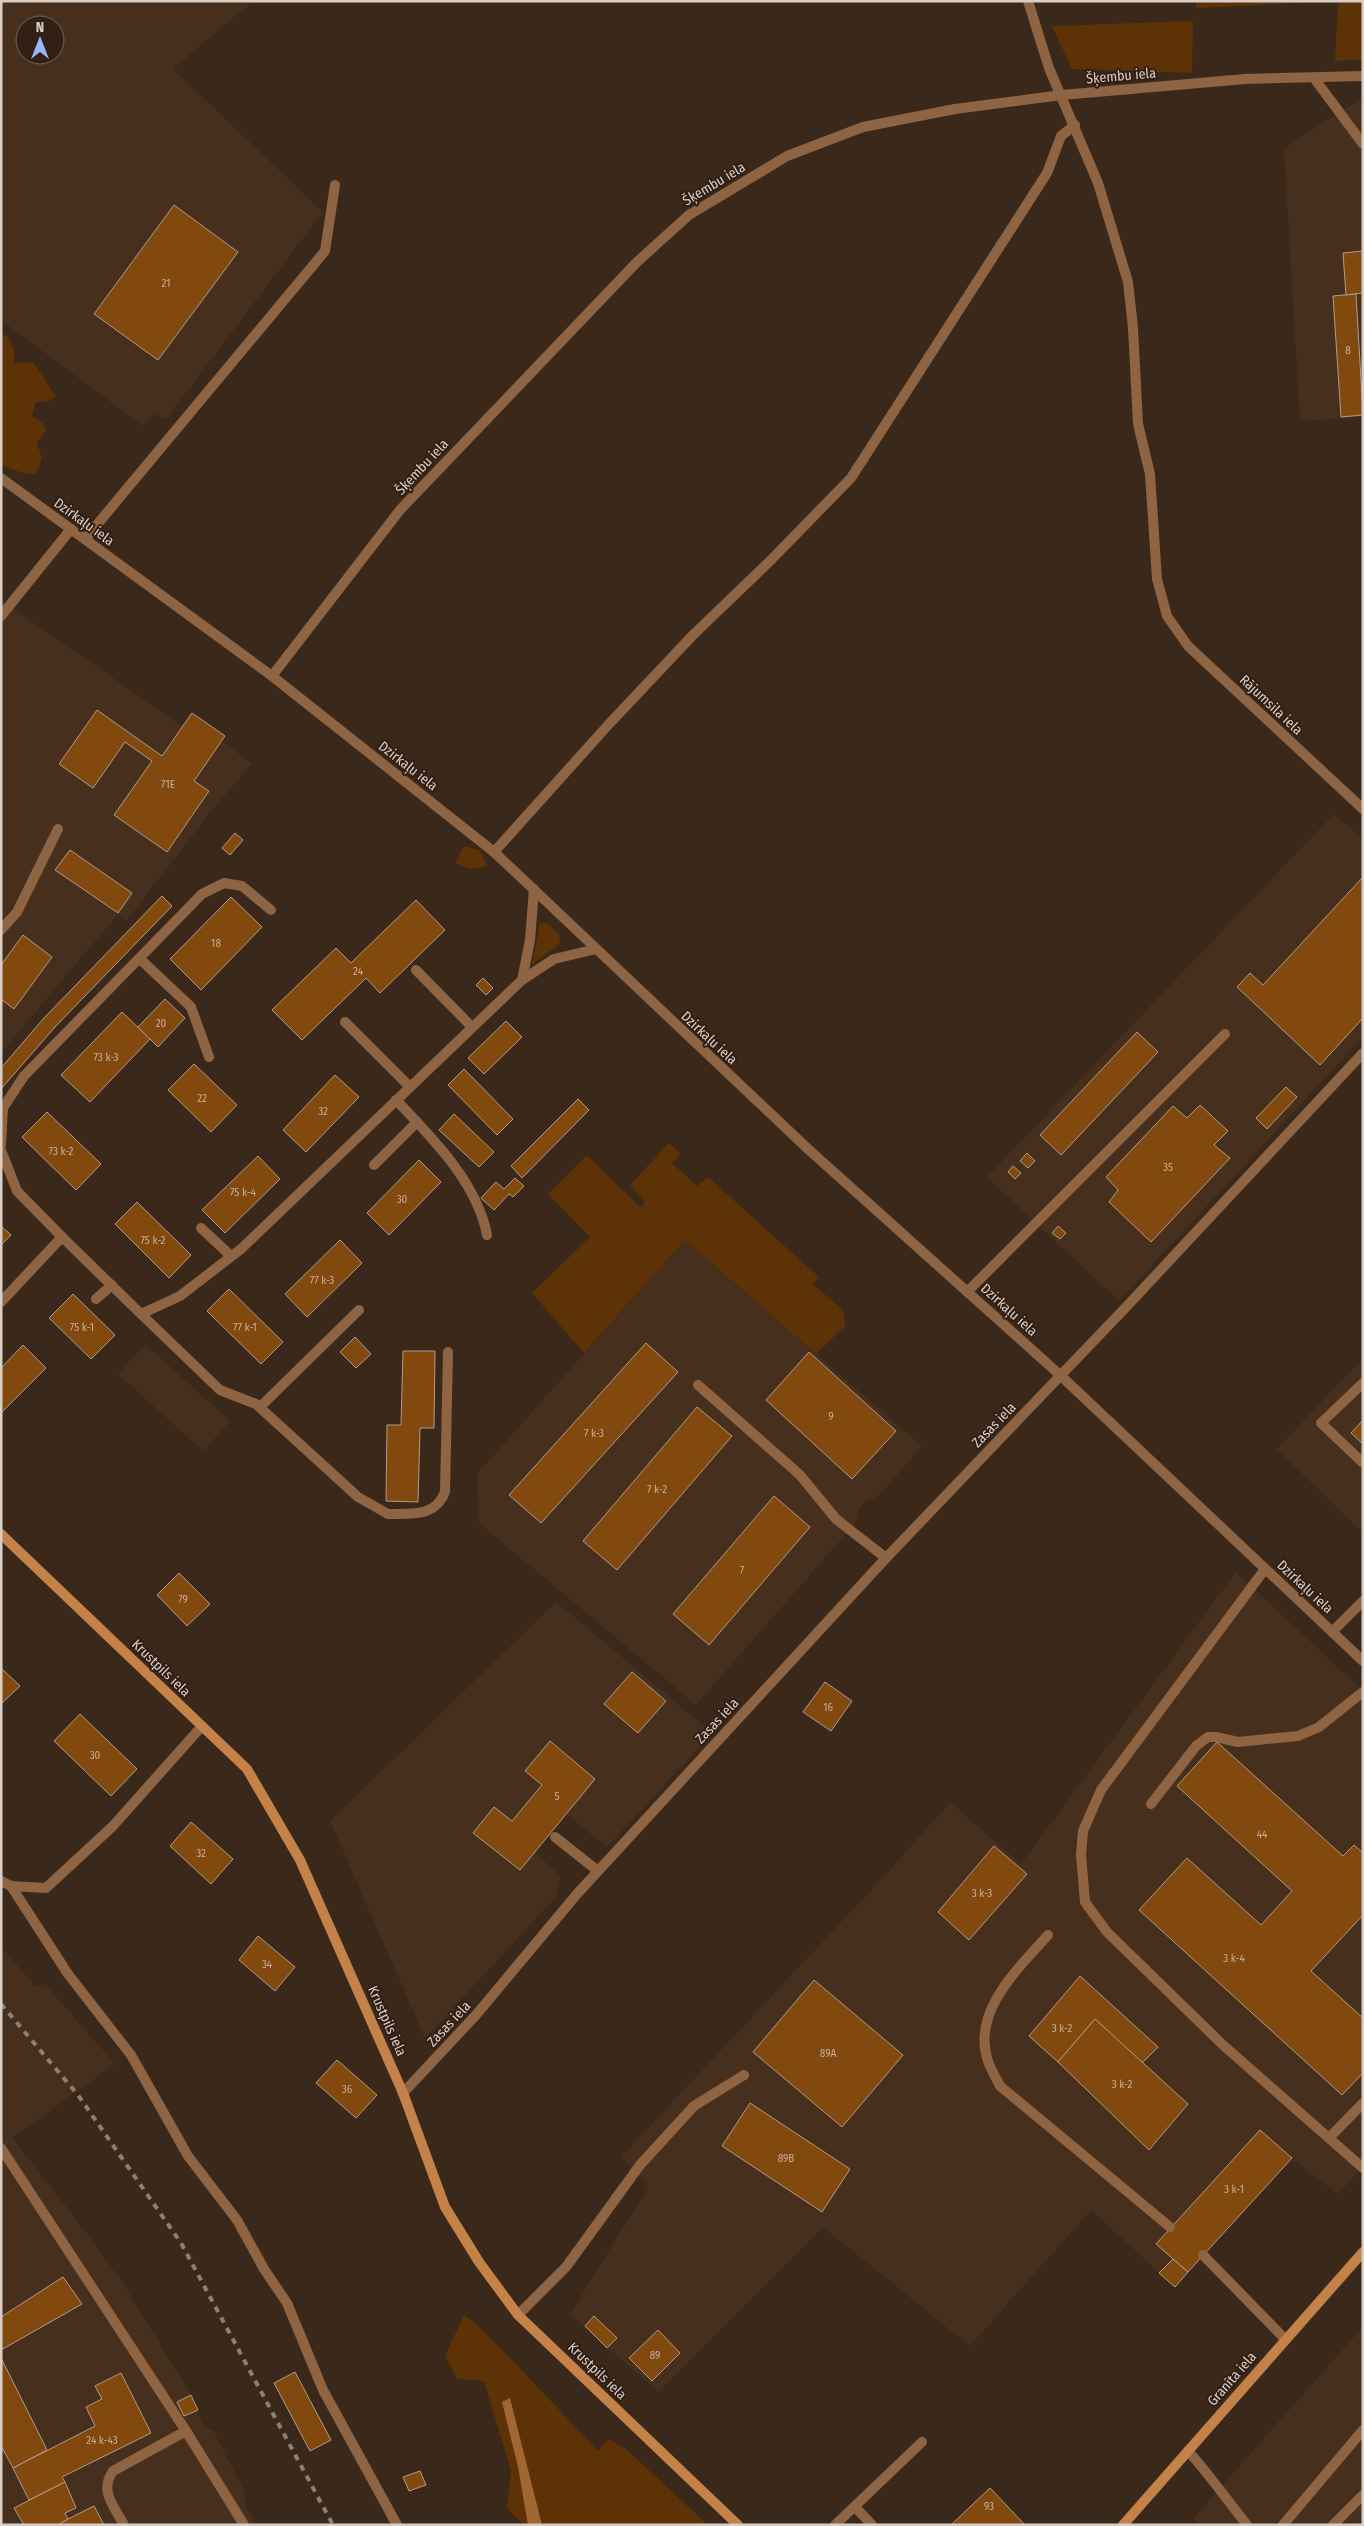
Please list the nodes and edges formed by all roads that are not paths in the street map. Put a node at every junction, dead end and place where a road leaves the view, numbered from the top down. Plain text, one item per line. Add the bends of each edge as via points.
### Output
1 (1028, 1) edge
2 (1363, 76) edge
3 (1314, 78) junction
4 (1062, 95) junction
5 (1075, 125) junction
6 (1363, 144) edge
7 (335, 185) dead end
8 (1, 478) edge
9 (71, 529) junction
10 (85, 539) junction
11 (1, 616) edge
12 (272, 676) junction
13 (1363, 809) edge
14 (58, 829) dead end
15 (494, 852) junction
16 (534, 889) junction
17 (271, 910) dead end
18 (1, 930) edge
19 (596, 949) junction
20 (140, 959) junction
21 (416, 970) dead end
22 (522, 980) junction
23 (344, 1022) dead end
24 (472, 1027) junction
25 (1225, 1034) dead end
26 (1363, 1053) edge
27 (210, 1057) dead end
28 (410, 1087) junction
29 (396, 1100) junction
30 (417, 1122) junction
31 (1, 1145) edge
32 (2, 1157) edge
33 (374, 1165) dead end
34 (201, 1228) dead end
35 (487, 1235) dead end
36 (62, 1237) junction
37 (231, 1256) junction
38 (112, 1285) junction
39 (967, 1292) junction
40 (96, 1299) dead end
41 (1, 1302) edge
42 (359, 1310) dead end
43 (141, 1314) junction
44 (448, 1352) dead end
45 (1060, 1375) junction
46 (1363, 1383) edge
47 (698, 1385) dead end
48 (260, 1407) junction
49 (1363, 1463) edge
50 (1, 1534) edge
51 (886, 1558) junction
52 (1265, 1569) junction
53 (1363, 1601) edge
54 (1332, 1632) junction
55 (1363, 1661) edge
56 (1363, 1692) edge
57 (202, 1726) junction
58 (1151, 1804) dead end
59 (555, 1837) dead end
60 (598, 1871) junction
61 (1, 1881) edge
62 (11, 1886) junction
63 (1048, 1935) dead end
64 (744, 2075) dead end
65 (403, 2093) junction
66 (1363, 2103) edge
67 (1329, 2138) junction
68 (1, 2148) edge
69 (1363, 2168) edge
70 (1170, 2227) dead end
71 (1363, 2252) edge
72 (1203, 2255) dead end
73 (518, 2315) junction
74 (1285, 2339) junction
75 (1363, 2430) edge
76 (186, 2432) junction
77 (922, 2442) dead end
78 (1188, 2451) junction
79 (1363, 2495) edge
80 (855, 2507) junction
81 (124, 2525) edge
82 (244, 2525) edge
83 (397, 2525) edge
84 (738, 2525) edge
85 (836, 2525) edge
86 (872, 2525) edge
87 (1123, 2525) edge
88 (1247, 2525) edge
89 (1283, 2525) edge
90 (1333, 2525) edge

1 - 4 street, Rājumsila iela via 1049,68
2 - 3 street, Šķembu iela
3 - 4 street, Šķembu iela via 1245,79
3 - 6 street
4 - 5 street, Rājumsila iela
4 - 12 street, Šķembu iela via 955,109 864,127 787,156 689,215 595,304 400,510
5 - 13 street, Rājumsila iela via 1098,183 1128,282 1134,328 1138,424 1150,474 1157,579 1167,616 1188,646
5 - 15 street via 1061,136 1047,173 850,478 687,641
7 - 10 street via 325,251
8 - 9 street, Dzirkaļu iela
9 - 10 street, Dzirkaļu iela
9 - 11 street
10 - 12 street, Dzirkaļu iela
12 - 15 street, Dzirkaļu iela
14 - 18 street via 17,912
15 - 16 street, Dzirkaļu iela
16 - 19 street, Dzirkaļu iela
16 - 22 street via 530,940
17 - 20 street via 242,886 224,883 202,894
19 - 22 street via 554,959
19 - 39 street, Dzirkaļu iela via 808,1149
20 - 27 street via 191,1007
20 - 31 street via 24,1076 3,1108
21 - 24 street
22 - 24 street
23 - 28 street
24 - 28 street
25 - 39 street
26 - 45 street, Zasas iela
28 - 29 street
29 - 30 street
29 - 37 street
30 - 33 street
30 - 35 street via 469,1187 483,1216
32 - 36 street via 17,1192
34 - 37 street
36 - 38 street
36 - 41 street
37 - 43 street via 180,1296
38 - 40 street
38 - 43 street
39 - 45 street, Dzirkaļu iela
42 - 48 street
43 - 48 street via 220,1390
44 - 48 street via 446,1492 441,1503 422,1513 388,1514 358,1497
45 - 51 street, Zasas iela
45 - 52 street, Dzirkaļu iela
46 - 49 street via 1321,1423
47 - 51 street via 800,1475 836,1519
50 - 57 main road, Krustpils iela
51 - 60 street, Zasas iela
52 - 54 street, Dzirkaļu iela
52 - 67 street via 1101,1790 1083,1831 1081,1855 1085,1902 1107,1932 1223,2045
53 - 54 street
54 - 55 street, Dzirkaļu iela
56 - 58 street via 1320,1727 1298,1736 1238,1742 1208,1737 1196,1746
57 - 62 street via 113,1826 46,1888
57 - 65 main road, Krustpils iela via 247,1768 300,1860
59 - 60 street
60 - 65 street, Zasas iela via 476,2015
61 - 62 street
62 - 83 street via 68,1974 131,2055 188,2156 238,2220 264,2269 288,2303 323,2390
63 - 70 street via 1002,1986 990,2013 985,2039 988,2060 1000,2086
64 - 73 street via 694,2106 640,2164 566,2267
65 - 73 main road, Krustpils iela via 446,2207 479,2262
66 - 67 street
67 - 69 street
68 - 76 street
71 - 74 main road, Granīta iela
72 - 74 street
73 - 84 main road, Krustpils iela
74 - 78 main road, Granīta iela
75 - 89 street
76 - 81 street via 113,2471 107,2480 106,2490
76 - 82 street
77 - 80 street
78 - 87 main road, Granīta iela
78 - 88 street
79 - 90 street
80 - 85 street
80 - 86 street

